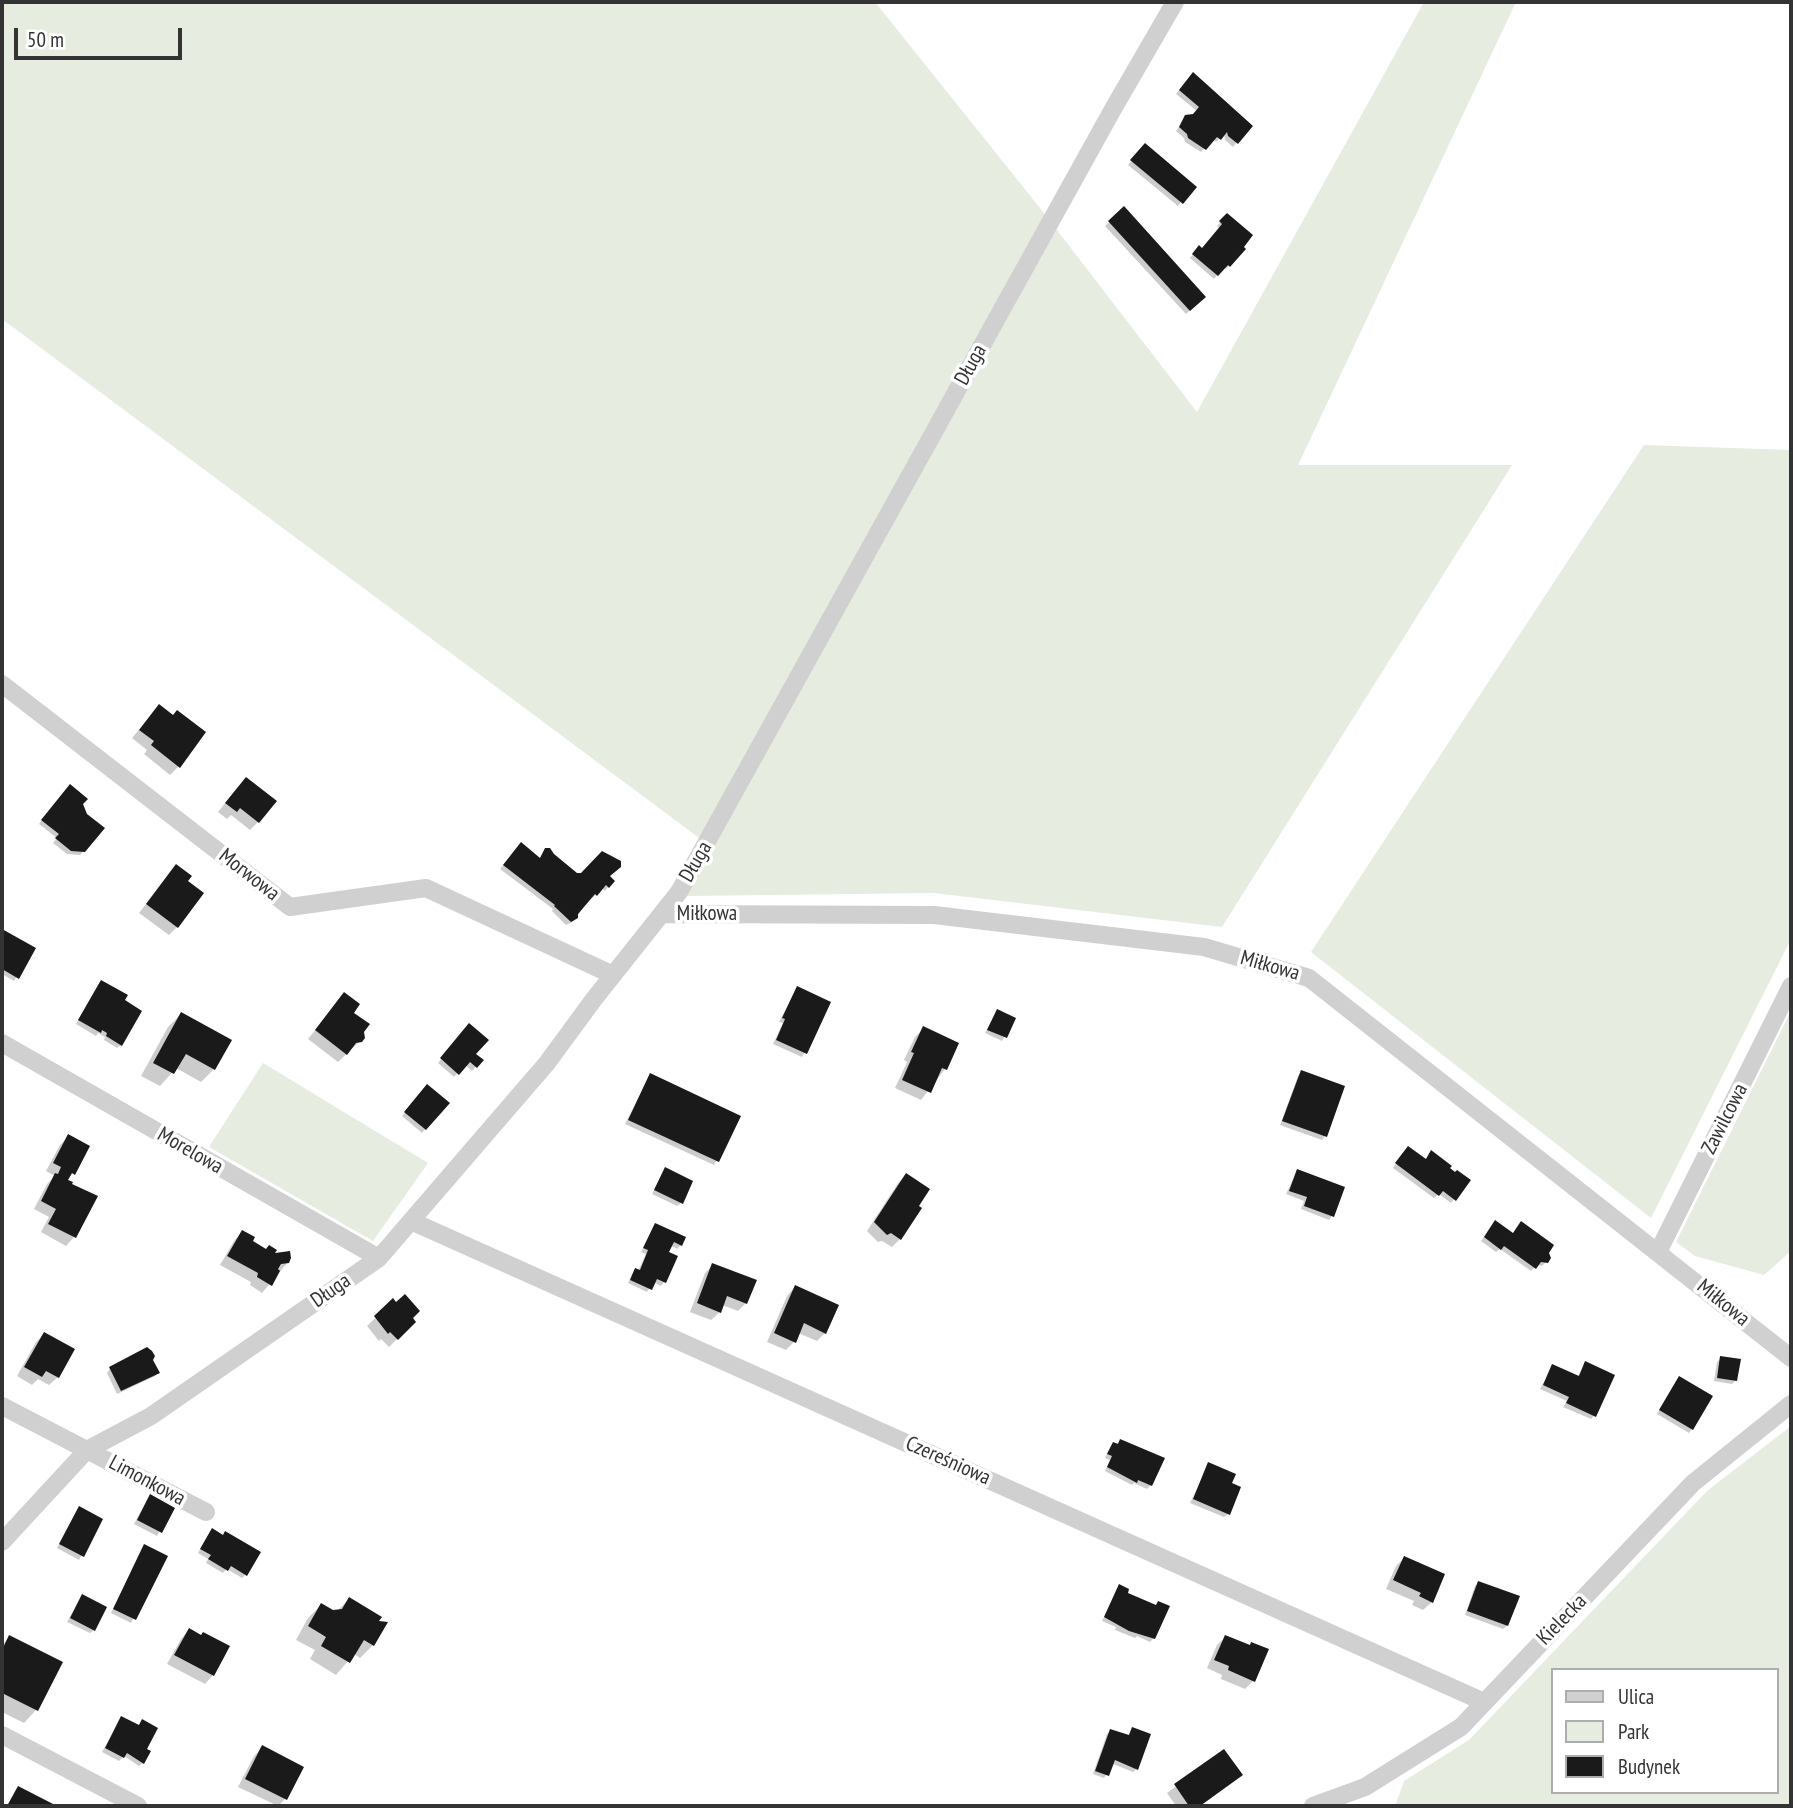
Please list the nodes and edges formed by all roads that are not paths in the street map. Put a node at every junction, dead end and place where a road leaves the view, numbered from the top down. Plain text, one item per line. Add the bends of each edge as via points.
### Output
1 (1175, 2) edge
2 (2, 684) edge
3 (662, 914) junction
4 (613, 975) junction
5 (1791, 986) edge
6 (2, 1043) edge
7 (411, 1221) junction
8 (1658, 1252) junction
9 (379, 1258) junction
10 (1791, 1358) edge
11 (1791, 1404) edge
12 (2, 1406) edge
13 (88, 1450) junction
14 (206, 1512) dead end
15 (2, 1542) edge
16 (1485, 1702) junction
17 (2, 1735) edge
18 (116, 1801) edge
19 (138, 1806) edge
20 (1313, 1806) edge

1 - 3 street, Długa via 705,846
2 - 4 street, Morwowa via 290,907 426,888
3 - 4 street, Długa
3 - 8 street, Miłkowa via 934,915 1204,947 1309,978
4 - 7 street, Długa via 547,1063
5 - 8 street, Zawilcowa
6 - 9 street, Morelowa
7 - 9 street, Długa
7 - 16 street, Czereśniowa
8 - 10 street, Miłkowa
9 - 13 street, Długa via 151,1416
11 - 16 street, Kielecka via 1693,1483
12 - 13 street, Limonkowa
13 - 14 street, Limonkowa
13 - 15 street, Długa
16 - 20 street, Kielecka via 1461,1727 1365,1787
17 - 18 street
18 - 19 street

